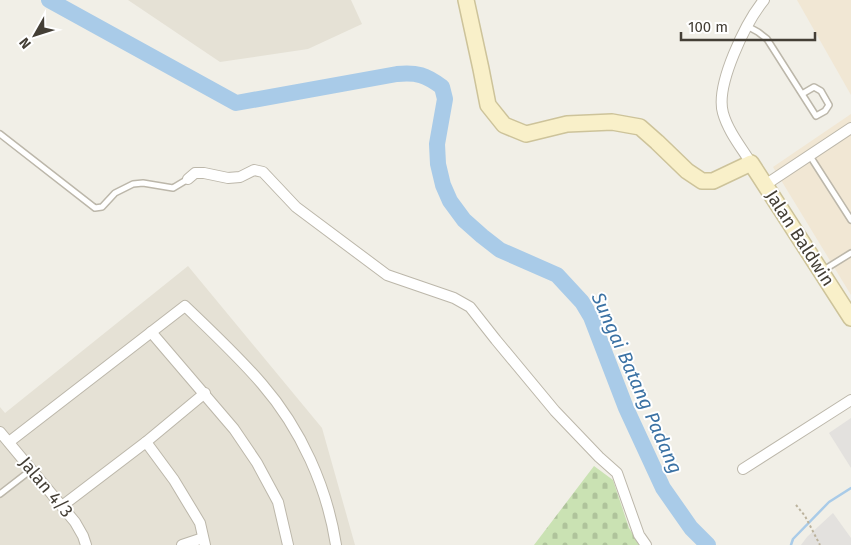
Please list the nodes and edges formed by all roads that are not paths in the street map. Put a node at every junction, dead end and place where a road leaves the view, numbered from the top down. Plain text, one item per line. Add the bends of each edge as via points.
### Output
1 (466, 0) edge
2 (764, 0) edge
3 (747, 26) junction
4 (802, 94) junction
5 (851, 128) edge
6 (0, 134) edge
7 (810, 156) junction
8 (751, 163) junction
9 (188, 178) joint
10 (765, 185) junction
11 (851, 220) edge
12 (851, 253) edge
13 (821, 271) junction
14 (851, 318) edge
15 (151, 332) junction
16 (204, 393) junction
17 (851, 400) edge
18 (0, 432) edge
19 (9, 442) junction
20 (146, 442) junction
21 (32, 469) junction
22 (743, 469) dead end
23 (0, 494) edge
24 (62, 506) junction
25 (204, 541) edge
26 (86, 545) edge
27 (182, 545) edge
28 (288, 545) edge
29 (336, 545) edge
30 (646, 545) edge

1 - 8 street via 488,106 504,125 526,134 567,124 612,122 640,128 702,181 713,182
2 - 3 street
3 - 4 lane via 767,40
3 - 8 street via 721,96 729,128
4 - 4 lane via 816,116 826,111 829,105 820,91 814,88
5 - 7 street
6 - 9 lane via 95,208 102,207 115,193 133,184 173,188
7 - 10 street
7 - 11 lane
8 - 10 street, Jalan Baldwin
9 - 30 street via 195,173 240,178 254,170 262,172 296,207 387,275 454,298 470,307 555,411 617,473 639,535
10 - 13 street, Jalan Baldwin
12 - 13 lane
13 - 14 street, Jalan Baldwin
15 - 16 street
15 - 19 street
15 - 29 street via 185,306 263,385 294,428 317,474 331,516
16 - 20 street
16 - 28 street via 256,462 278,502
17 - 22 street
18 - 19 street, Jalan 4/3
19 - 21 street, Jalan 4/3
20 - 24 street
20 - 25 street via 200,523
21 - 23 lane
21 - 24 street, Jalan 4/3
24 - 26 street, Jalan 4/3 via 75,522
25 - 27 street

